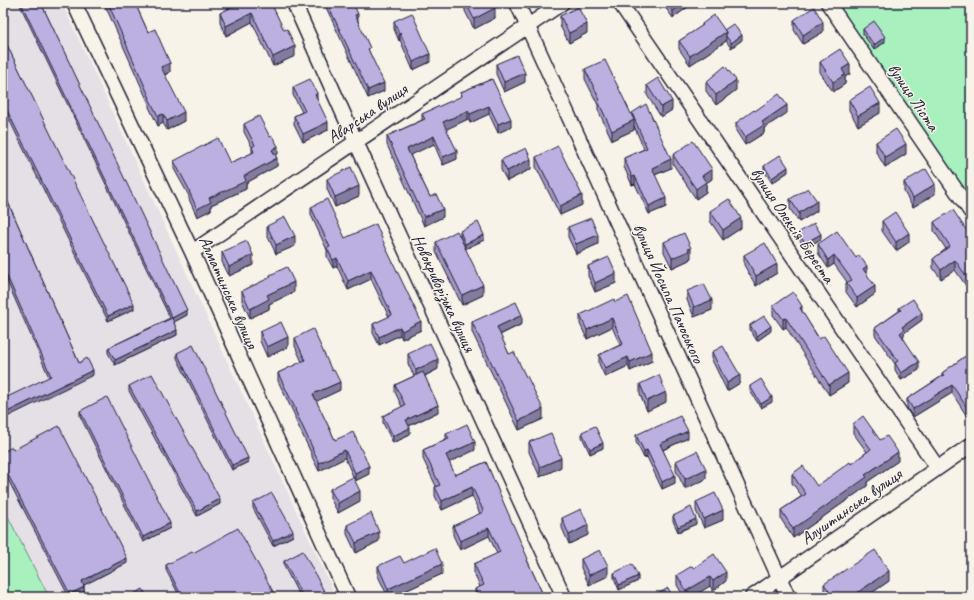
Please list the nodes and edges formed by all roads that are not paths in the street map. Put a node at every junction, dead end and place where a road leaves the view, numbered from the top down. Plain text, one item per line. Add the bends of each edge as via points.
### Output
1 (74, 3) edge
2 (294, 3) edge
3 (517, 3) edge
4 (562, 3) edge
5 (620, 3) edge
6 (828, 3) edge
7 (528, 26) junction
8 (356, 142) junction
9 (971, 212) edge
10 (192, 252) junction
11 (971, 445) edge
12 (937, 467) junction
13 (779, 578) junction
14 (348, 597) edge
15 (564, 597) edge
16 (752, 597) edge
17 (788, 597) edge

1 - 10 street, Алматинська вулиця
2 - 8 street, Новокриворізька вулиця
3 - 7 street, вулиця Йосипа Пачоського
4 - 7 street, Аварська вулиця
5 - 12 street, вулиця Олексія Береста
6 - 9 street, вулиця Ліста
7 - 8 street, Аварська вулиця
7 - 13 street, вулиця Йосипа Пачоського
8 - 10 street, Аварська вулиця
8 - 15 street, Новокриворізька вулиця
10 - 14 street, Алматинська вулиця
11 - 12 street, Алуштинська вулиця
12 - 13 street, Алуштинська вулиця
13 - 16 street, Алуштинська вулиця
13 - 17 street, вулиця Йосипа Пачоського

